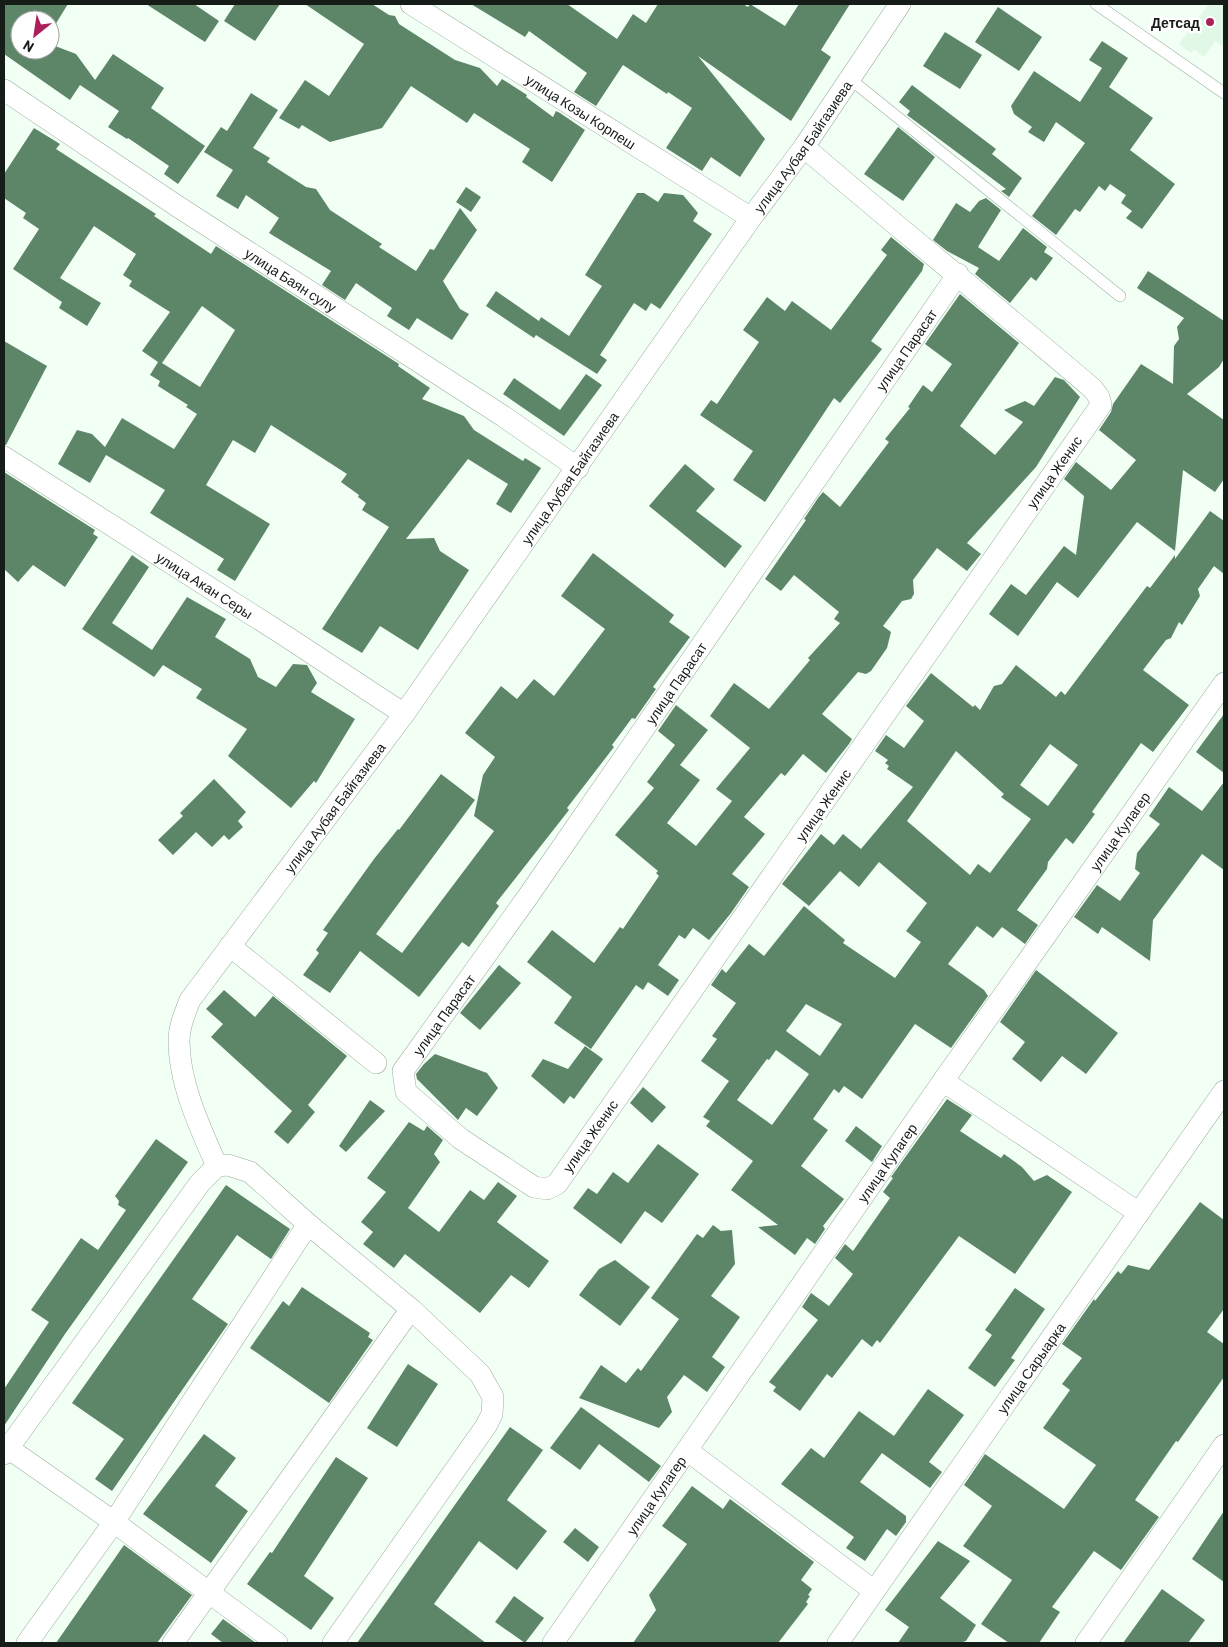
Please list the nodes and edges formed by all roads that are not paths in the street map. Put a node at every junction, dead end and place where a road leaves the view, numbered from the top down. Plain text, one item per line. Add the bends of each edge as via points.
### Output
1 (411, 4) edge
2 (900, 4) edge
3 (1096, 4) edge
4 (850, 79) junction
5 (4, 90) edge
6 (1224, 93) edge
7 (804, 147) junction
8 (752, 218) junction
9 (958, 274) junction
10 (1120, 296) dead end
11 (4, 457) edge
12 (578, 468) junction
13 (1224, 683) edge
14 (1217, 710) edge
15 (404, 714) junction
16 (230, 946) junction
17 (376, 1063) dead end
18 (943, 1081) junction
19 (1224, 1091) edge
20 (216, 1166) junction
21 (534, 1187) joint
22 (1139, 1213) junction
23 (308, 1224) junction
24 (411, 1309) junction
25 (1224, 1446) edge
26 (6, 1451) edge
27 (688, 1451) junction
28 (114, 1522) junction
29 (874, 1591) junction
30 (210, 1594) junction
31 (27, 1643) edge
32 (173, 1643) edge
33 (277, 1643) edge
34 (334, 1643) edge
35 (553, 1643) edge
36 (838, 1643) edge
37 (1086, 1643) edge

1 - 8 street, улица Козы Корпеш
2 - 4 street, улица Аубая Байгазиева
3 - 6 lane
4 - 7 street, улица Аубая Байгазиева
4 - 10 lane
5 - 12 street, улица Баян сулу
7 - 8 street, улица Аубая Байгазиева
7 - 9 street
8 - 12 street, улица Аубая Байгазиева
9 - 21 street, улица Парасат via 529,895 403,1071 406,1092 461,1139
9 - 21 street, улица Женис via 1092,388 1100,397 1102,406 556,1184 547,1189
11 - 15 street, улица Акан Серы
12 - 15 street, улица Аубая Байгазиева
13 - 14 street, улица Кулагер
14 - 18 street, улица Кулагер
15 - 16 street, улица Аубая Байгазиева
16 - 17 street
16 - 20 street, улица Аубая Байгазиева via 190,1000 181,1022 179,1041 186,1085
18 - 22 street
18 - 27 street, улица Кулагер
19 - 22 street, улица Сарыарка
20 - 23 street via 228,1165 250,1172
20 - 26 street via 200,1183
22 - 29 street, улица Сарыарка
23 - 24 street
23 - 28 street
24 - 30 street
24 - 34 street via 480,1374 493,1397 492,1414
25 - 37 street
26 - 28 street
27 - 29 street
27 - 35 street, улица Кулагер
28 - 30 street
28 - 31 street
29 - 36 street, улица Сарыарка
30 - 32 street
30 - 33 street

